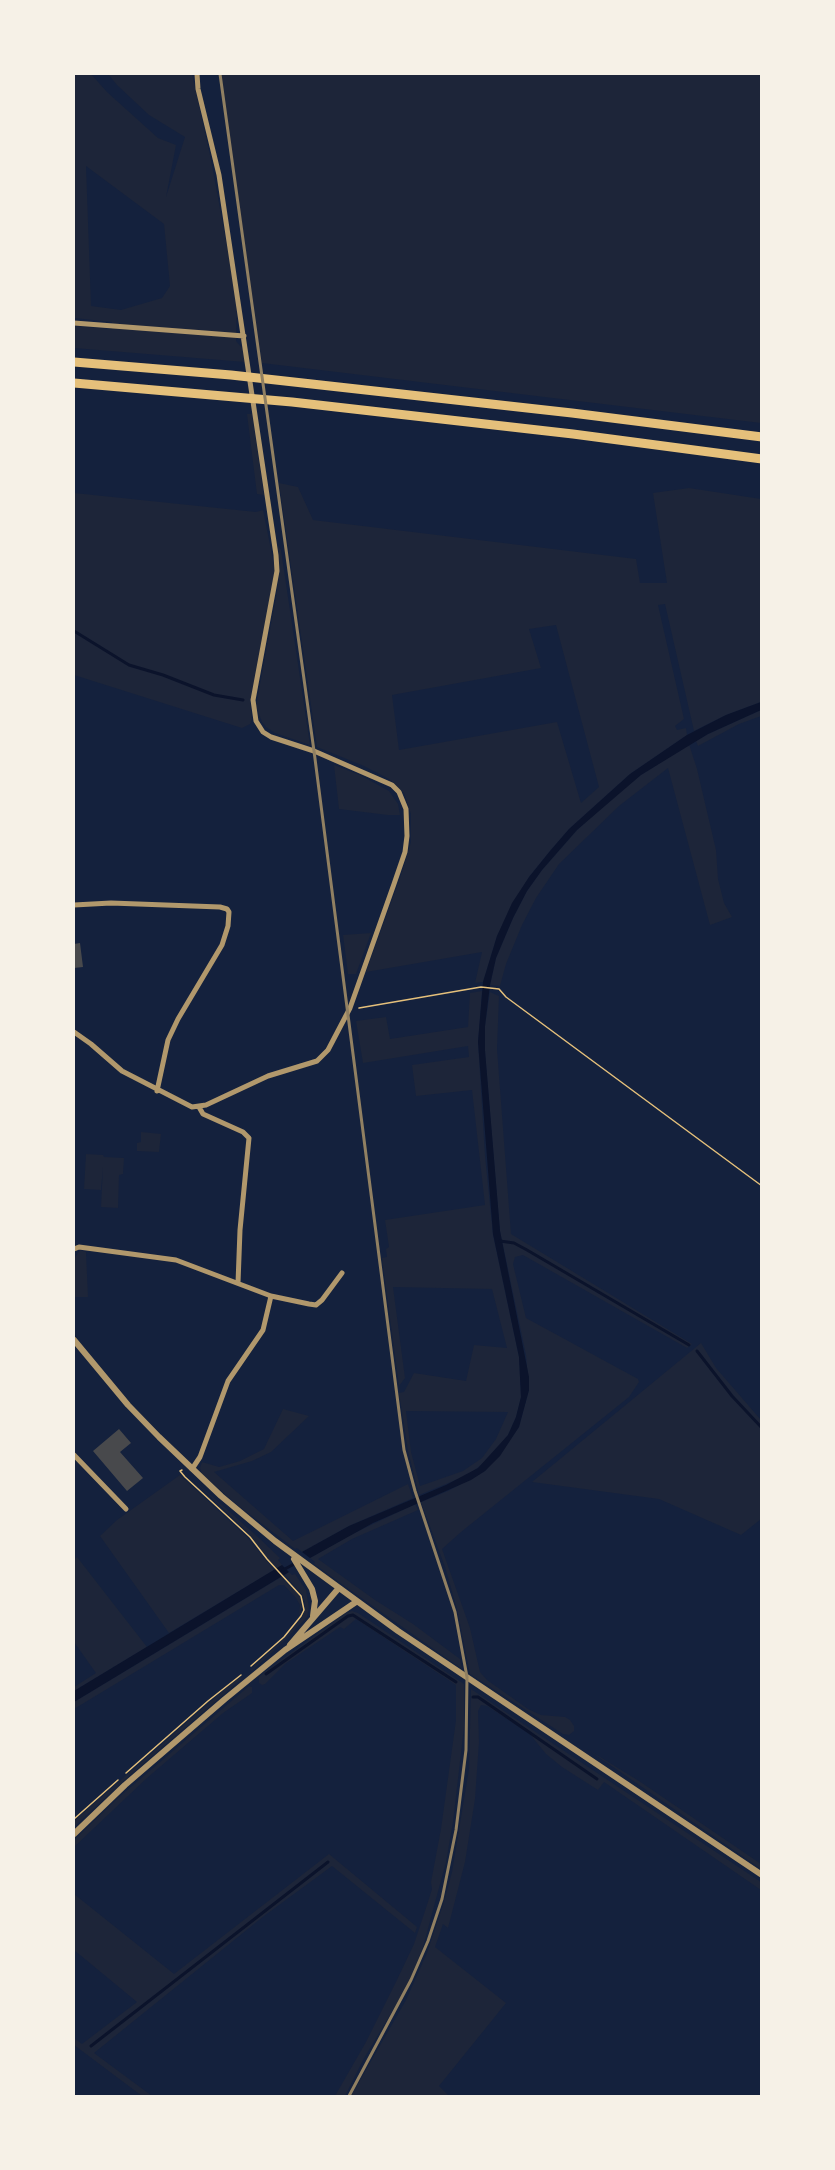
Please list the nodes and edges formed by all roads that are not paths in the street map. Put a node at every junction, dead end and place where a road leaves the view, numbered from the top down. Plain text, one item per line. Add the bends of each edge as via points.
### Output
1 (197, 74) edge
2 (74, 323) edge
3 (244, 336) junction
4 (74, 362) edge
5 (74, 383) edge
6 (762, 437) edge
7 (762, 459) edge
8 (74, 904) edge
9 (74, 1032) edge
10 (157, 1091) junction
11 (199, 1107) junction
12 (74, 1250) edge
13 (342, 1273) dead end
14 (238, 1283) junction
15 (271, 1296) junction
16 (74, 1340) edge
17 (74, 1455) edge
18 (192, 1469) junction
19 (126, 1509) dead end
20 (305, 1569) junction
21 (338, 1589) junction
22 (356, 1602) junction
23 (312, 1618) junction
24 (285, 1650) junction
25 (74, 1834) edge
26 (762, 1875) edge

1 - 3 street via 219,175
2 - 3 street
3 - 11 street via 277,571 254,700 256,721 271,737 392,785 403,798 407,836 405,852 350,1008 328,1050 317,1060 268,1076
4 - 6 highway via 231,375
5 - 7 highway via 292,402
8 - 10 street via 220,906 229,912 222,945 168,1040
9 - 10 street via 116,1067
10 - 11 street
11 - 14 street via 203,1114 249,1138
12 - 14 street via 79,1247 169,1259
13 - 15 street via 316,1305
14 - 15 street
15 - 18 street via 263,1330 228,1382
16 - 18 street via 128,1405
17 - 19 street
18 - 20 street
20 - 21 street
20 - 23 street via 315,1601
21 - 22 street
21 - 23 street
22 - 24 street
22 - 26 street
23 - 24 street
24 - 25 street via 125,1785

